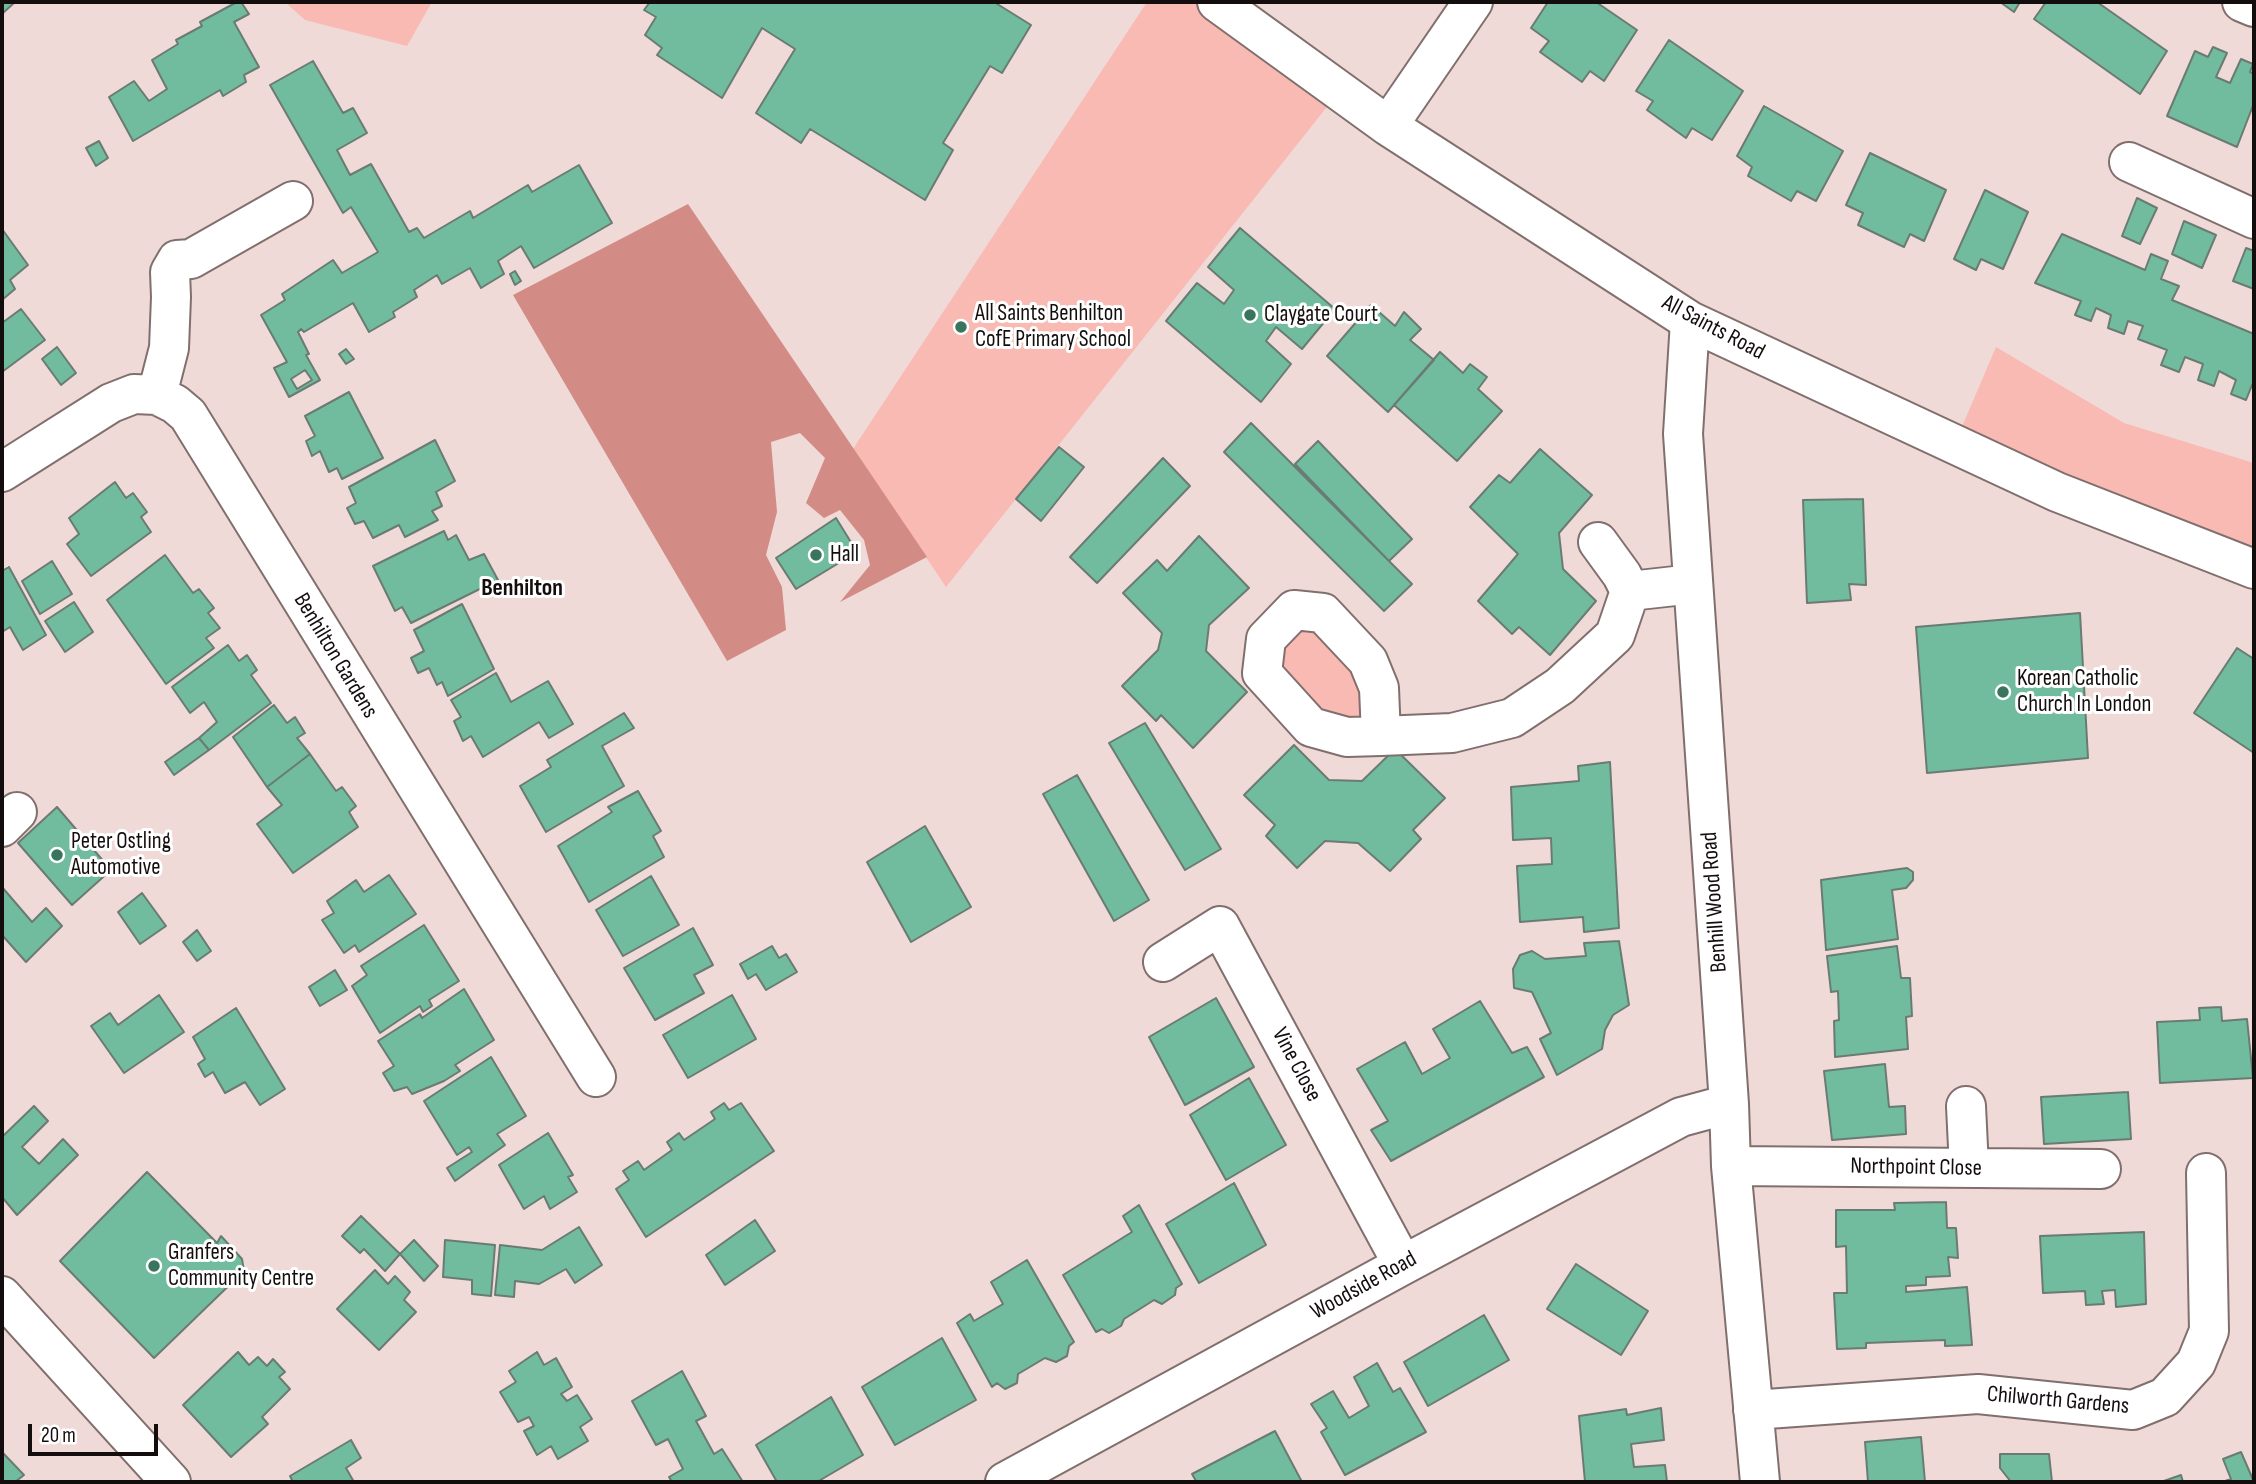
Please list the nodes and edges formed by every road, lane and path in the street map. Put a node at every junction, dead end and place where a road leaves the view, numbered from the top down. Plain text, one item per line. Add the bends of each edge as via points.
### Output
1 (1217, 2) edge
2 (1473, 2) edge
3 (2242, 2) edge
4 (2254, 7) edge
5 (1388, 126) junction
6 (2129, 162) dead end
7 (292, 201) dead end
8 (2254, 219) edge
9 (1690, 321) junction
10 (157, 395) junction
11 (2, 471) edge
12 (1598, 542) dead end
13 (2254, 569) edge
14 (1693, 584) junction
15 (1630, 591) junction
16 (1381, 736) dead end
17 (1163, 962) dead end
18 (596, 1077) dead end
19 (1729, 1104) junction
20 (1966, 1106) dead end
21 (1731, 1166) junction
22 (1969, 1168) junction
23 (2101, 1169) dead end
24 (2206, 1174) dead end
25 (1403, 1265) junction
26 (2, 1296) edge
27 (1753, 1410) junction
28 (171, 1482) edge
29 (1005, 1482) edge
30 (1760, 1482) edge

1 - 5 street, All Saints Road
2 - 5 street
3 - 4 street
5 - 9 street, All Saints Road
6 - 8 street
7 - 10 street via 191,259 177,260 170,272 169,348
9 - 13 street, All Saints Road via 2057,492
9 - 14 street, Benhill Wood Road via 1683,434
10 - 11 street via 134,394 111,403
10 - 18 street, Benhilton Gardens via 188,415
12 - 15 street
14 - 15 street
14 - 19 street, Benhill Wood Road
15 - 16 street via 1615,635 1560,686 1512,718 1452,733
17 - 25 street, Vine Close via 1220,926
19 - 21 street, Benhill Wood Road
19 - 25 street, Woodside Road via 1681,1117
20 - 22 street
21 - 22 street, Northpoint Close
21 - 27 street, Benhill Wood Road
22 - 23 street, Northpoint Close
24 - 27 street, Chilworth Gardens via 2209,1331 2196,1363 2165,1396 2133,1410 1978,1394
25 - 29 street, Woodside Road
26 - 28 street
27 - 30 street, Benhill Wood Road

